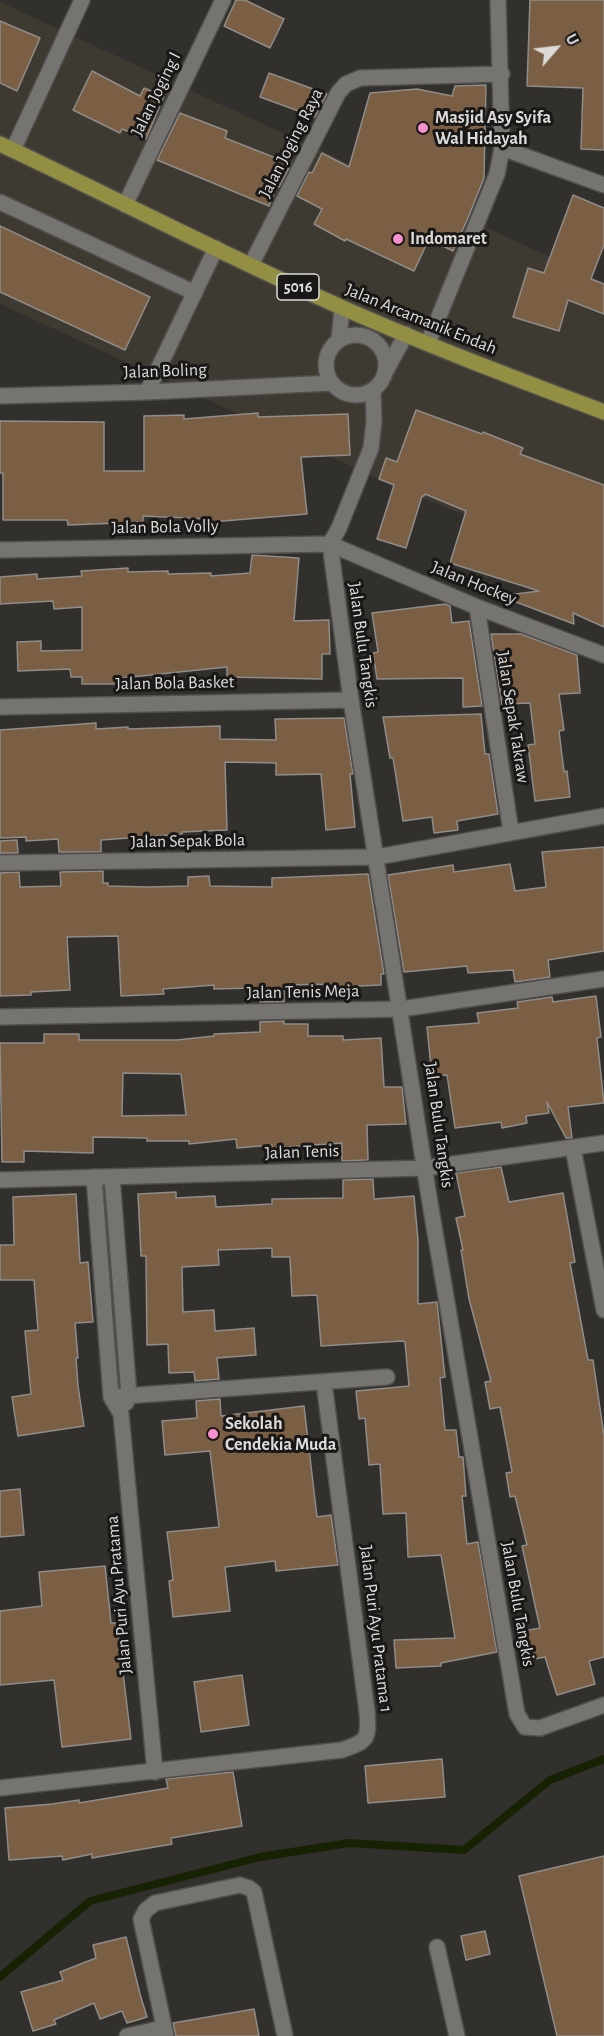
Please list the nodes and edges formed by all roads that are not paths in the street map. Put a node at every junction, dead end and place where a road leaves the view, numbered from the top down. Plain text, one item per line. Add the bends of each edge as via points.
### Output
1 (82, 0) edge
2 (224, 0) edge
3 (498, 0) edge
4 (501, 74) junction
5 (7, 147) edge
6 (502, 147) junction
7 (604, 185) edge
8 (0, 202) edge
9 (125, 206) junction
10 (216, 248) junction
11 (251, 265) junction
12 (195, 293) junction
13 (342, 308) junction
14 (406, 334) junction
15 (339, 339) junction
16 (428, 343) junction
17 (386, 371) junction
18 (331, 383) junction
19 (373, 391) junction
20 (147, 392) junction
21 (0, 396) edge
22 (604, 412) edge
23 (330, 544) junction
24 (0, 550) edge
25 (477, 607) junction
26 (604, 655) edge
27 (351, 699) junction
28 (0, 707) edge
29 (604, 816) edge
30 (511, 832) junction
31 (377, 858) junction
32 (0, 863) edge
33 (604, 979) edge
34 (401, 1009) junction
35 (0, 1017) edge
36 (604, 1143) edge
37 (573, 1148) junction
38 (425, 1168) junction
39 (94, 1177) junction
40 (112, 1177) junction
41 (0, 1180) edge
42 (604, 1310) edge
43 (387, 1377) dead end
44 (324, 1383) junction
45 (129, 1396) junction
46 (111, 1397) junction
47 (121, 1414) junction
48 (604, 1705) edge
49 (155, 1772) junction
50 (0, 1788) edge
51 (437, 1947) dead end
52 (164, 2032) edge
53 (127, 2036) edge
54 (285, 2036) edge
55 (457, 2036) edge

1 - 5 street
2 - 9 street, Jalan Joging I
3 - 4 street
4 - 6 street
4 - 11 street, Jalan Joging Raya via 360,78 346,84
5 - 9 main road, Jalan Arcamanik Endah / 5016
6 - 7 street
6 - 16 street via 497,174
8 - 12 street
9 - 10 main road, Jalan Arcamanik Endah / 5016
10 - 11 main road, Jalan Arcamanik Endah / 5016
10 - 12 street
11 - 13 main road, Jalan Arcamanik Endah / 5016
12 - 20 street
13 - 14 main road, Jalan Arcamanik Endah / 5016
13 - 15 street
14 - 16 main road, Jalan Arcamanik Endah / 5016
14 - 17 street
15 - 17 street via 350,335 373,339 384,354
15 - 18 street via 326,360
16 - 22 main road, Jalan Arcamanik Endah / 5016
17 - 19 street
18 - 19 street via 350,395
18 - 20 street, Jalan Boling
19 - 23 street via 371,448
20 - 21 street, Jalan Boling
23 - 24 street, Jalan Bola Volly
23 - 25 street, Jalan Hockey
23 - 27 street, Jalan Bulu Tangkis
25 - 26 street, Jalan Hockey
25 - 30 street, Jalan Sepak Takraw
27 - 28 street, Jalan Bola Basket
27 - 31 street, Jalan Bulu Tangkis
29 - 30 street
30 - 31 street
31 - 32 street, Jalan Sepak Bola
31 - 34 street, Jalan Bulu Tangkis
33 - 34 street, Jalan Tenis Meja
34 - 35 street, Jalan Tenis Meja
34 - 38 street, Jalan Bulu Tangkis
36 - 37 street, Jalan Tenis
37 - 38 street, Jalan Tenis
37 - 42 street
38 - 40 street, Jalan Tenis
38 - 48 street, Jalan Bulu Tangkis via 517,1714 525,1726 540,1728
39 - 40 street, Jalan Tenis
39 - 41 street, Jalan Tenis
39 - 46 street, Jalan Puri Ayu Pratama
40 - 45 street, Jalan Puri Ayu Pratama
43 - 44 street
44 - 45 street
44 - 49 street, Jalan Puri Ayu Pratama 1 via 369,1731 361,1743 342,1750
45 - 46 street
45 - 47 street, Jalan Puri Ayu Pratama
46 - 47 street, Jalan Puri Ayu Pratama
47 - 49 street, Jalan Puri Ayu Pratama
49 - 50 street, Jalan Puri Ayu Pratama 1
51 - 55 street
52 - 53 street
52 - 54 street via 141,1918 155,1903 240,1885 254,1892

